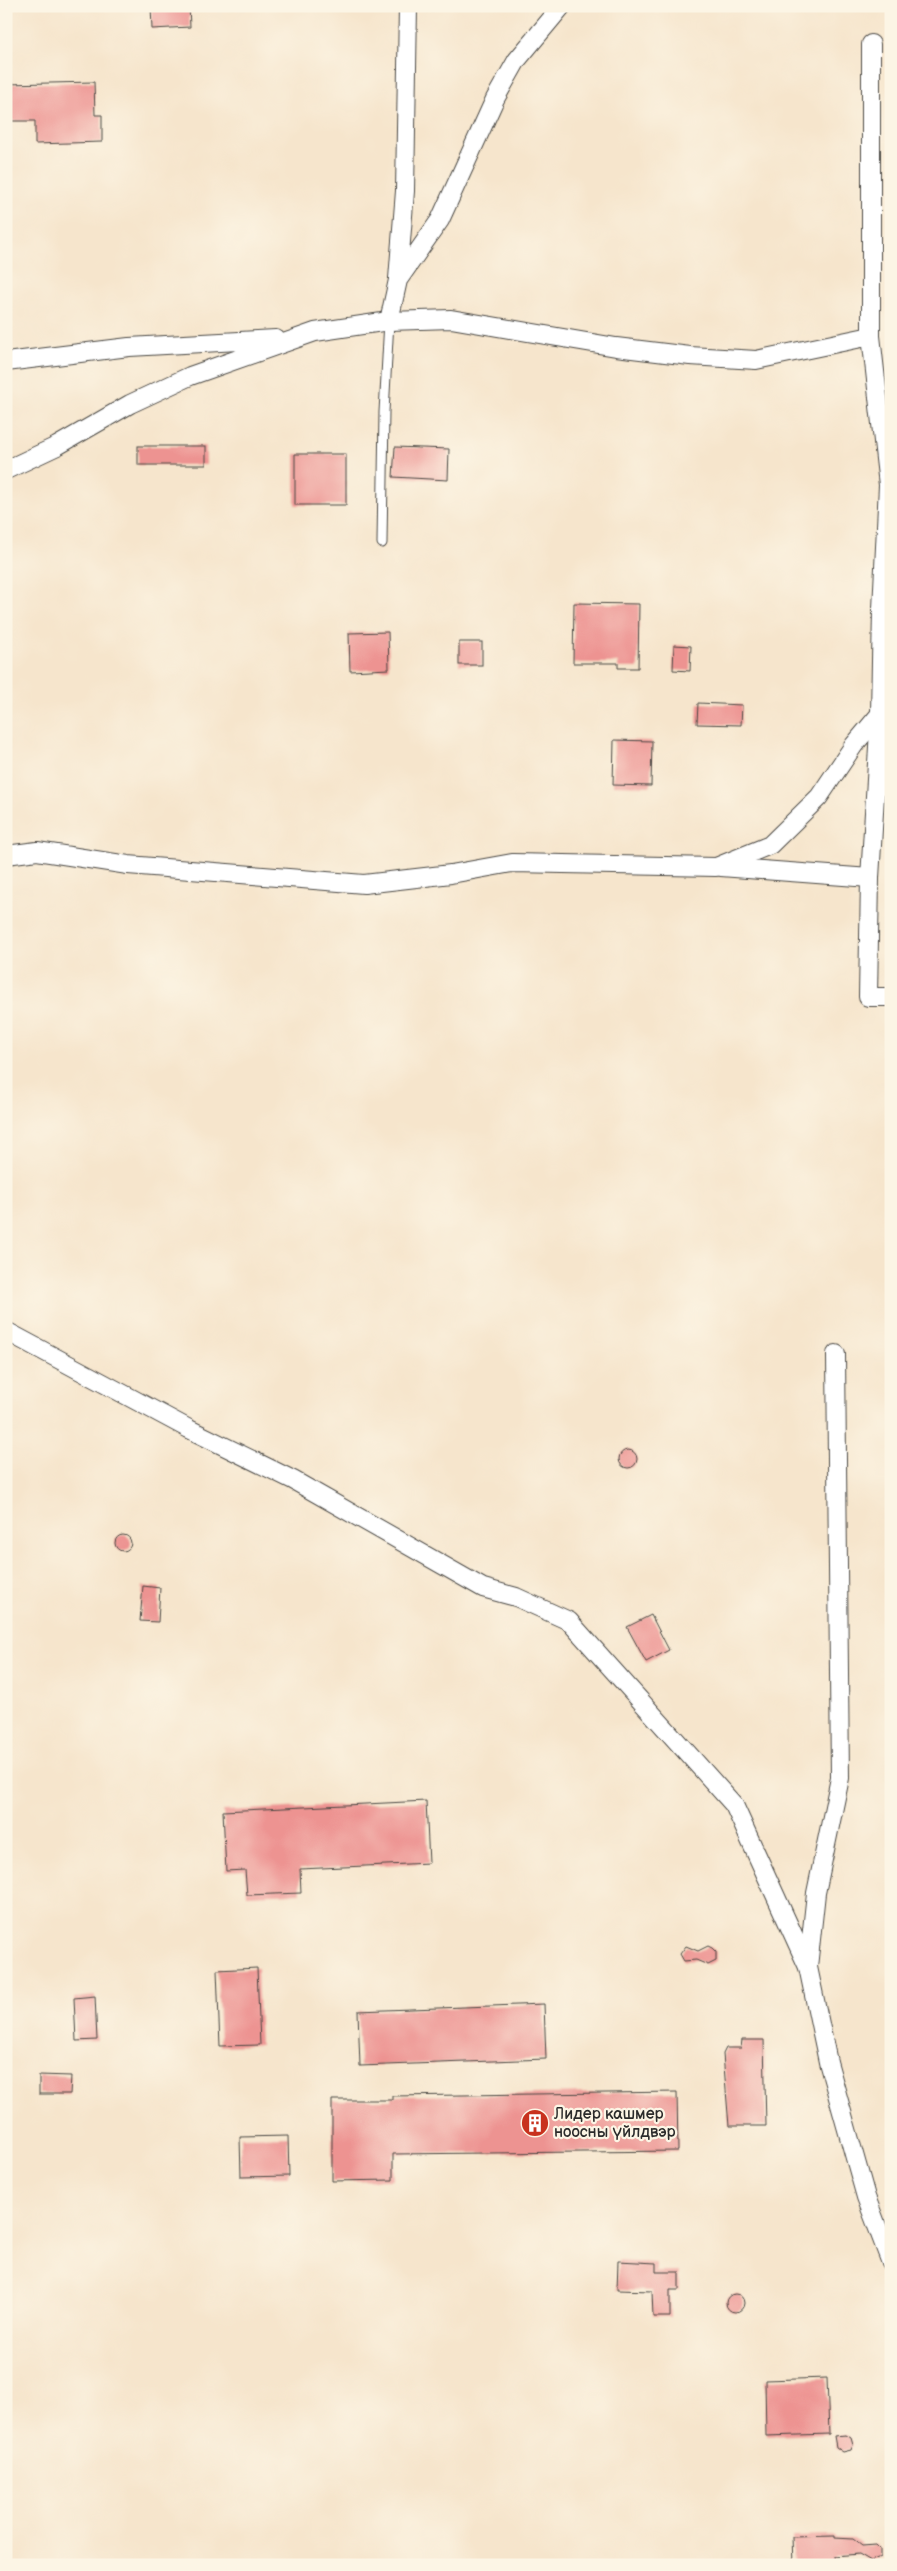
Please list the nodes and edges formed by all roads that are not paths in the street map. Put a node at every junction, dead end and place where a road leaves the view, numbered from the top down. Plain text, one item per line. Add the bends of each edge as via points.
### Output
1 (408, 6) edge
2 (562, 6) edge
3 (871, 44) dead end
4 (398, 280) junction
5 (389, 321) junction
6 (871, 336) junction
7 (294, 338) junction
8 (6, 362) edge
9 (6, 470) edge
10 (382, 543) dead end
11 (880, 714) junction
12 (6, 856) edge
13 (716, 867) junction
14 (870, 878) junction
15 (891, 997) edge
16 (6, 1332) edge
17 (836, 1354) dead end
18 (808, 1967) junction
19 (891, 2263) edge

1 - 4 street via 405,191
2 - 4 street via 518,60 472,146 440,220
3 - 6 street
4 - 5 street
5 - 6 street via 451,319 616,347 756,360
5 - 7 street
5 - 10 lane
6 - 11 street via 888,486
7 - 8 street via 129,347
7 - 9 street via 190,376
11 - 13 street via 854,745 819,797 770,845
11 - 14 street
12 - 13 street via 37,851 128,865 364,884 512,863
13 - 14 street
14 - 15 street via 868,997
16 - 18 street via 293,1480 483,1588 516,1597 570,1621 734,1805
17 - 18 street via 840,1778 816,1892
18 - 19 street via 830,2071 866,2197

